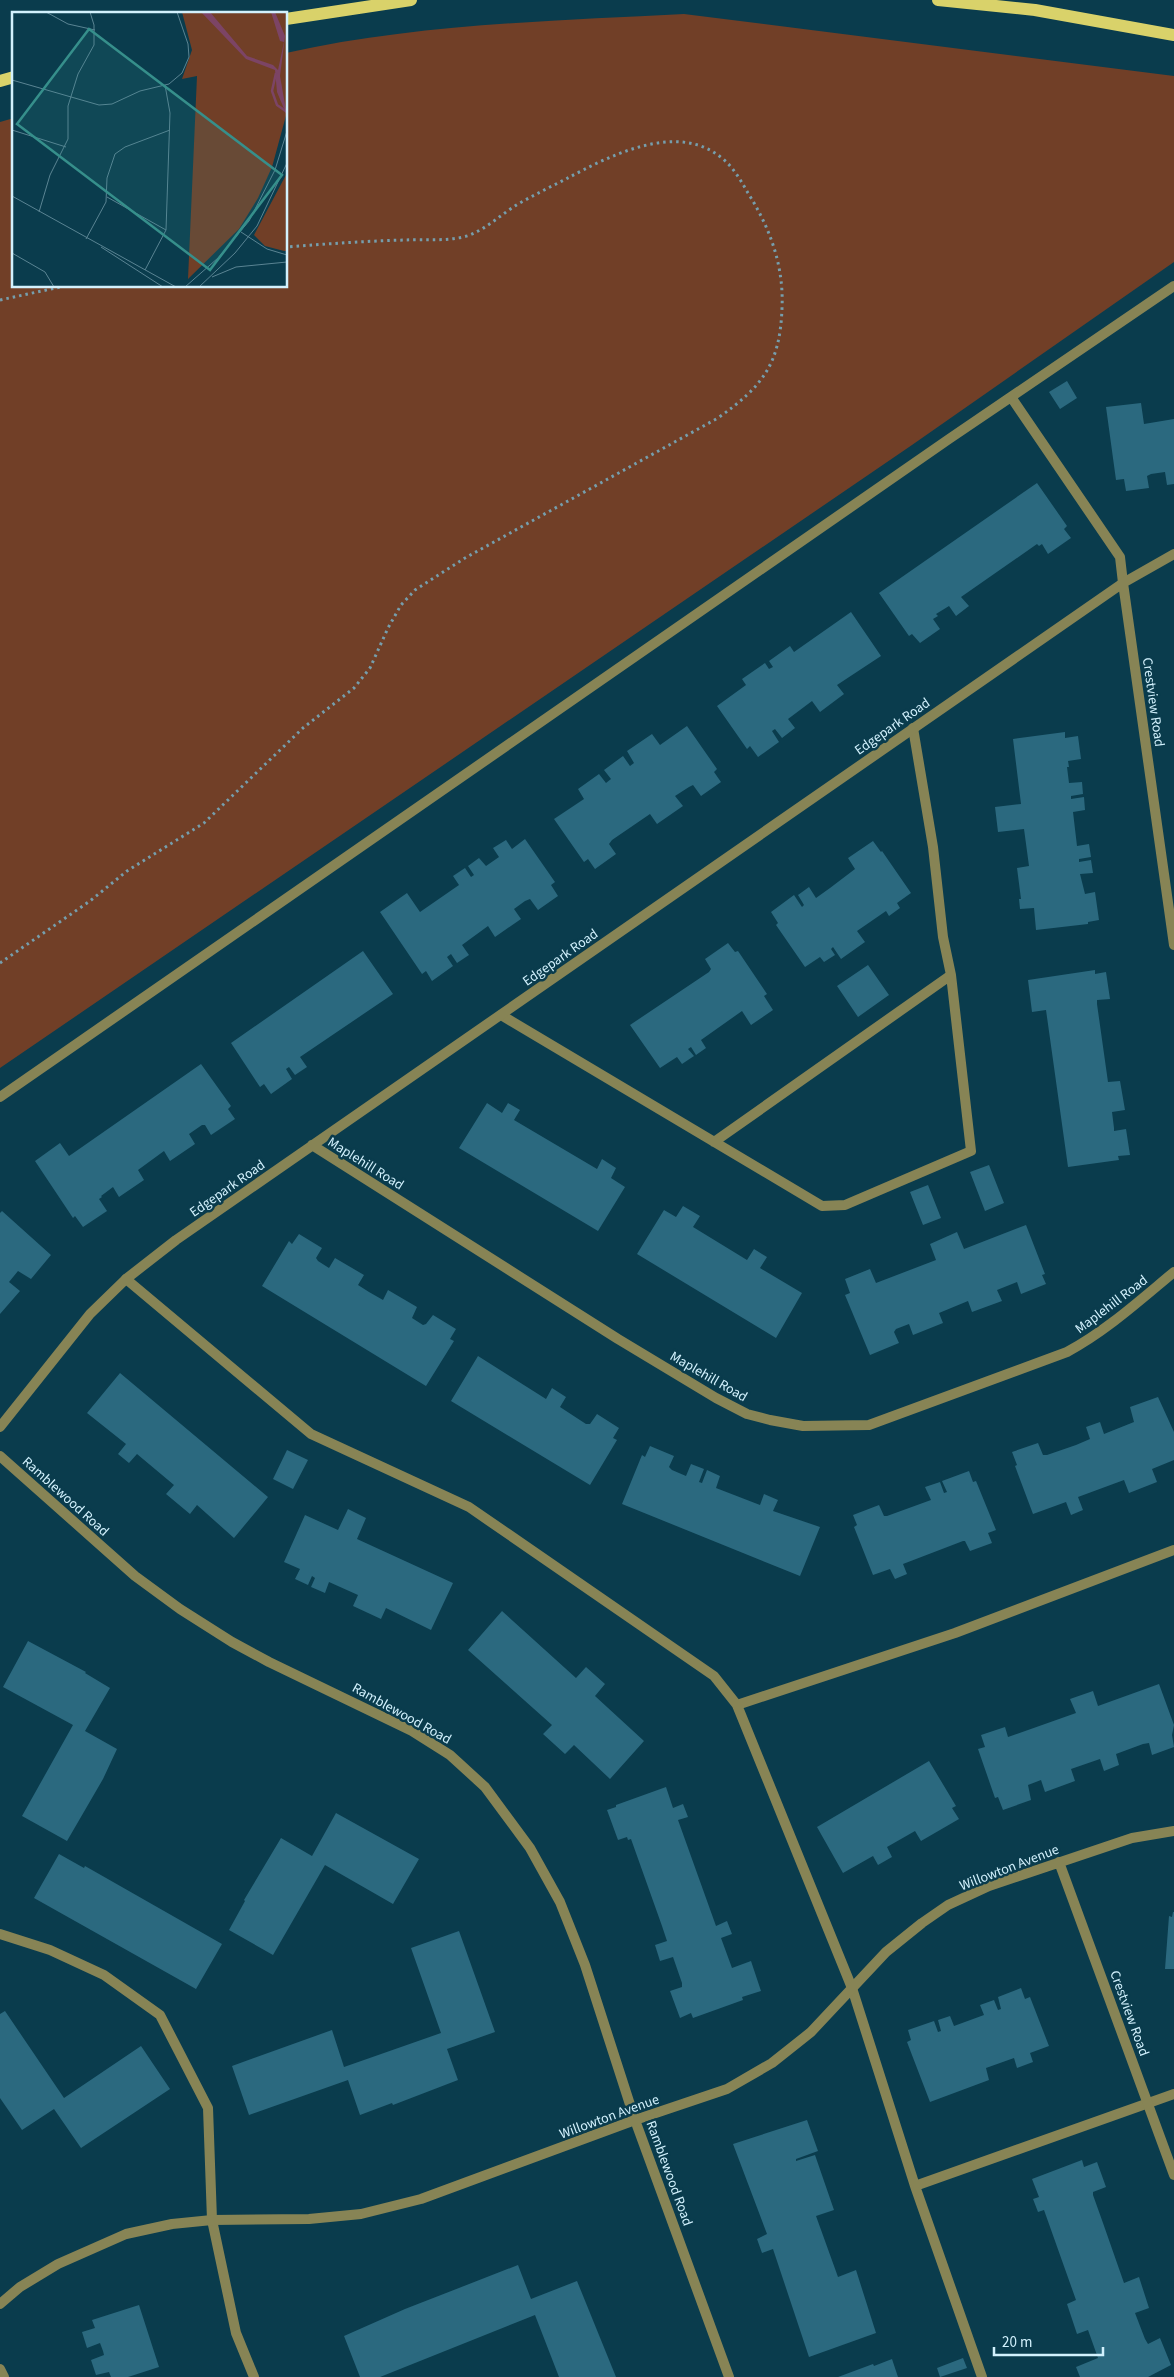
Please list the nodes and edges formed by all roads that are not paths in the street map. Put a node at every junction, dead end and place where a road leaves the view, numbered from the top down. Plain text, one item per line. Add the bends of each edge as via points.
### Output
1 (411, 0) edge
2 (938, 0) edge
3 (288, 19) edge
4 (1174, 35) edge
5 (1174, 286) edge
6 (1010, 397) junction
7 (1174, 554) edge
8 (1124, 582) junction
9 (913, 728) junction
10 (1174, 945) edge
11 (951, 975) junction
12 (501, 1015) junction
13 (0, 1097) edge
14 (714, 1142) junction
15 (312, 1145) junction
16 (1174, 1272) edge
17 (126, 1279) junction
18 (0, 1427) edge
19 (0, 1456) edge
20 (1174, 1550) edge
21 (737, 1705) junction
22 (1174, 1831) edge
23 (1059, 1862) junction
24 (0, 1934) edge
25 (852, 1988) junction
26 (1174, 2094) edge
27 (1148, 2102) junction
28 (636, 2120) junction
29 (1174, 2175) edge
30 (914, 2186) junction
31 (212, 2220) junction
32 (0, 2304) edge
33 (0, 2370) edge
34 (4, 2377) edge
35 (254, 2377) edge
36 (729, 2377) edge
37 (982, 2377) edge

1 - 3 main road
2 - 4 main road via 1035,10
5 - 6 street
6 - 8 street, Crestview Road via 1120,557
6 - 13 street
7 - 8 street, Edgepark Road
8 - 9 street, Edgepark Road
8 - 10 street, Crestview Road
9 - 11 street
9 - 12 street, Edgepark Road
11 - 14 street
11 - 14 street via 971,1151 845,1205 822,1206
12 - 14 street
12 - 15 street, Edgepark Road
15 - 16 street, Maplehill Road via 716,1398 747,1414 803,1426 869,1426 1066,1352 1091,1340
15 - 17 street, Edgepark Road
17 - 18 street, Edgepark Road via 90,1314
17 - 21 street via 311,1434 469,1507 714,1676
19 - 28 street, Ramblewood Road via 135,1576 180,1609 268,1662 412,1731 450,1755 485,1787 530,1848 560,1902 585,1965
20 - 21 street via 955,1633
21 - 25 street
22 - 23 street, Willowton Avenue via 1132,1838
23 - 25 street, Willowton Avenue via 989,1886 948,1905 886,1952
23 - 27 street, Crestview Road
24 - 31 street via 50,1950 104,1975 160,2015 208,2108
25 - 28 street, Willowton Avenue via 811,2032 772,2063 727,2089
25 - 30 street
26 - 27 street
27 - 29 street, Crestview Road
27 - 30 street
28 - 31 street, Willowton Avenue via 420,2199 361,2214 309,2219
28 - 36 street, Ramblewood Road
30 - 37 street
31 - 32 street, Willowton Avenue via 172,2224 96,2245 58,2264
31 - 35 street via 236,2332
33 - 34 street

